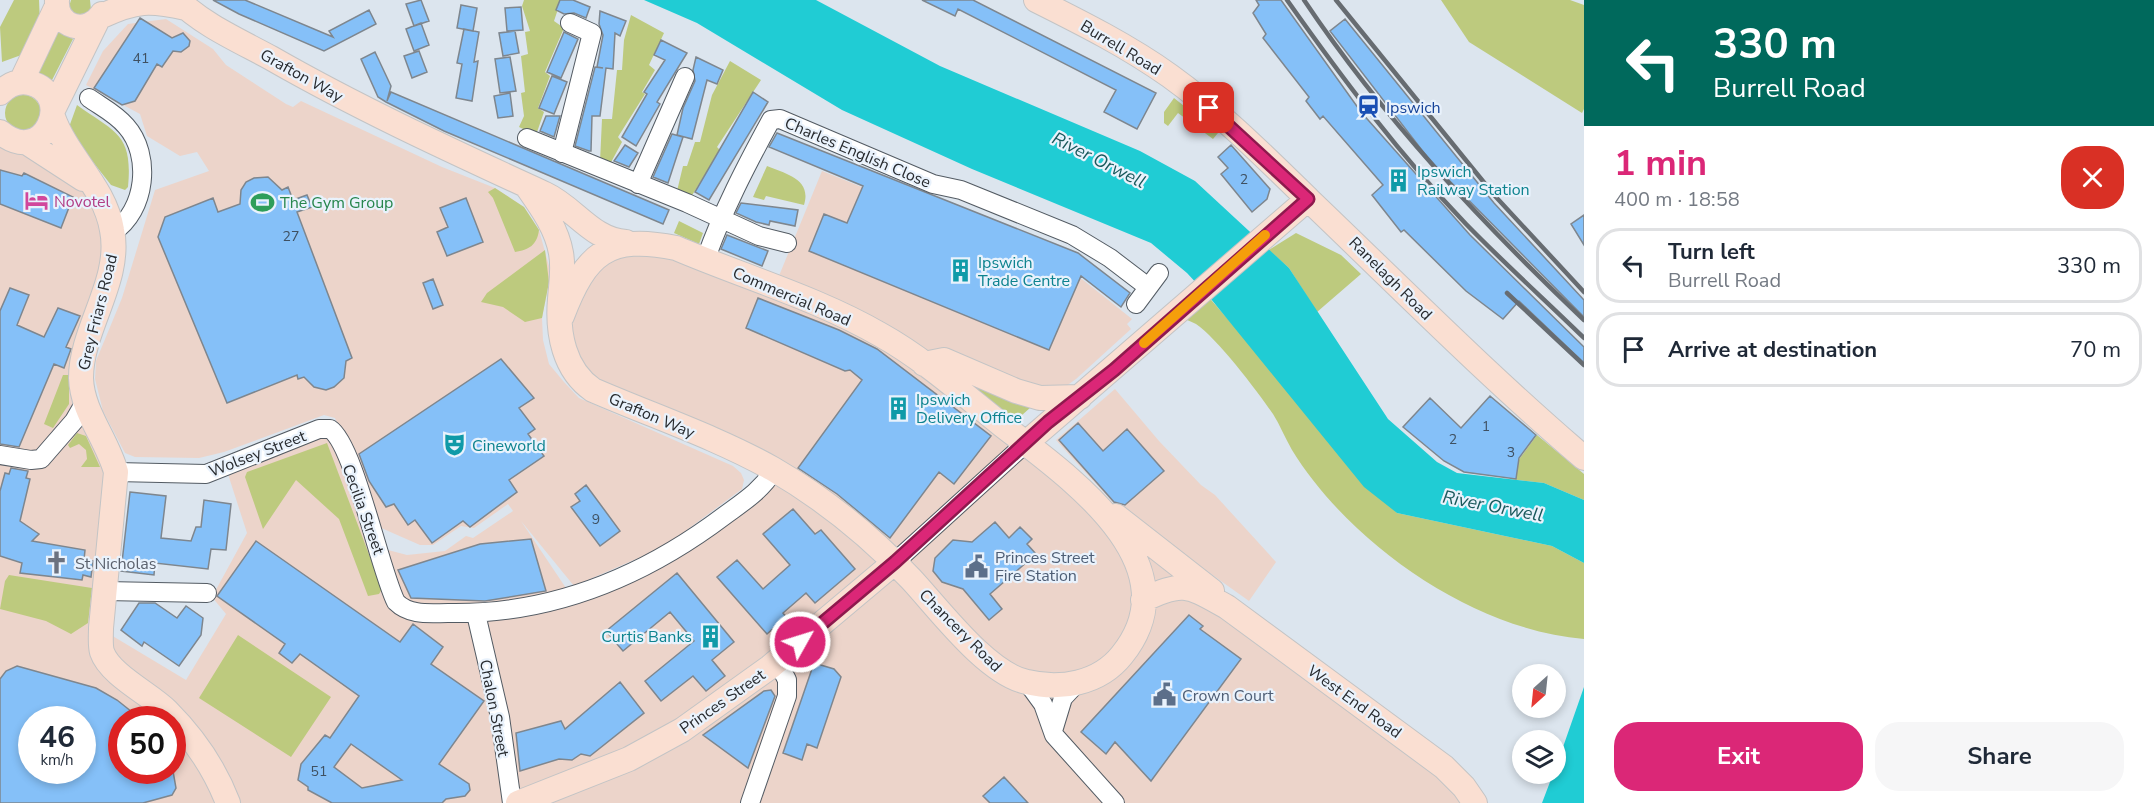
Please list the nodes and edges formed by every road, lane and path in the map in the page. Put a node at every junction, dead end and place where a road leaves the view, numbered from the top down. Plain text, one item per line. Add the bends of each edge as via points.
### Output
1 (1036, 0) edge
2 (57, 2) edge
3 (182, 4) edge
4 (101, 13) edge
5 (570, 23) dead end
6 (11, 77) edge
7 (685, 77) dead end
8 (89, 98) dead end
9 (53, 113) junction
10 (527, 138) dead end
11 (11, 141) edge
12 (562, 153) junction
13 (638, 184) junction
14 (92, 185) junction
15 (528, 188) junction
16 (1308, 199) junction
17 (720, 218) junction
18 (113, 232) junction
19 (626, 242) junction
20 (787, 243) dead end
21 (705, 261) junction
22 (1159, 273) dead end
23 (1148, 287) junction
24 (1136, 304) dead end
25 (562, 316) junction
26 (1473, 357) junction
27 (924, 364) junction
28 (1080, 397) junction
29 (85, 402) junction
30 (1061, 412) junction
31 (325, 428) joint
32 (1584, 439) edge
33 (1026, 443) junction
34 (0, 455) edge
35 (1584, 458) edge
36 (1053, 466) junction
37 (774, 470) junction
38 (116, 472) junction
39 (1092, 499) junction
40 (871, 542) junction
41 (895, 562) junction
42 (862, 590) junction
43 (105, 591) junction
44 (207, 593) dead end
45 (1143, 600) junction
46 (1227, 607) junction
47 (476, 614) junction
48 (777, 661) junction
49 (1027, 682) junction
50 (1077, 683) junction
51 (1053, 732) junction
52 (228, 803) edge
53 (512, 803) edge
54 (518, 803) edge
55 (750, 803) edge
56 (1115, 803) edge
57 (1475, 803) edge

1 - 16 main road, Burrell Road via 1107,36 1168,75 1246,140
2 - 4 main road via 61,18 75,27 88,27
2 - 6 main road
3 - 4 main road, Grafton Way via 152,0
3 - 15 main road, Grafton Way via 301,76
4 - 9 main road
5 - 12 street via 591,33
6 - 9 main road, Grey Friars Road via 39,87 46,93
7 - 13 street
8 - 18 street via 128,127 139,150 142,169 137,205 126,222
9 - 11 main road via 43,134
9 - 14 main road, Grey Friars Road via 60,135
10 - 12 street
11 - 14 main road, Grey Friars Road via 48,153
12 - 13 street
13 - 17 street
14 - 18 main road, Grey Friars Road
15 - 19 main road, Grafton Way via 554,199 601,236
15 - 25 main road, Grafton Way via 546,213 561,254
16 - 26 main road, Ranelagh Road
16 - 28 main road, Princes Street
17 - 20 street via 759,236
17 - 21 street, Charles English Close
17 - 23 street, Charles English Close via 771,120 780,119 933,184 961,190 1072,235
18 - 29 main road, Grey Friars Road via 106,285 82,368
19 - 21 main road, Commercial Road via 676,248
19 - 25 main road via 608,249 589,266 572,289
21 - 27 main road, Commercial Road via 863,326
22 - 23 street
23 - 24 street
25 - 37 main road, Grafton Way via 567,358 593,390
26 - 32 main road, Ranelagh Road
26 - 35 main road, Ranelagh Road
27 - 28 main road via 944,360 1040,398
27 - 33 main road, Commercial Road
28 - 30 main road, Princes Street
29 - 34 street via 41,459
29 - 38 main road, Grey Friars Road
30 - 33 main road, Princes Street
30 - 36 main road, Princes Street via 1050,437 1048,453
31 - 38 street, Wolsey Street via 206,474
31 - 47 street, Cecilia Street via 337,436 350,468 393,597 407,611
33 - 36 main road, Chancery Road
33 - 41 street, Princes Street
36 - 39 main road, Chancery Road
37 - 40 main road, Grafton Way
37 - 47 street via 759,490 662,557 572,598
38 - 43 main road
39 - 45 main road, Chancery Road via 1116,525 1133,554 1141,576
39 - 46 main road, West End Road via 1208,587
40 - 41 main road, Grafton Way
40 - 42 main road via 873,568
41 - 42 main road, Princes Street
41 - 49 main road, Chancery Road via 984,657 1007,675
42 - 48 main road, Princes Street
43 - 44 street
43 - 52 main road via 102,652 120,674 166,710 190,736 219,779
45 - 46 main road, West End Road via 1182,587
45 - 50 main road, Chancery Road via 1140,625 1120,658 1105,671
46 - 57 main road, West End Road via 1444,767
47 - 53 street, Chalon Street via 500,717
48 - 54 main road, Princes Street via 682,730 629,759
48 - 55 street via 787,680 787,696
49 - 50 main road, Chancery Road via 1047,686
49 - 51 street via 1043,704
50 - 51 street via 1064,698
51 - 56 street

